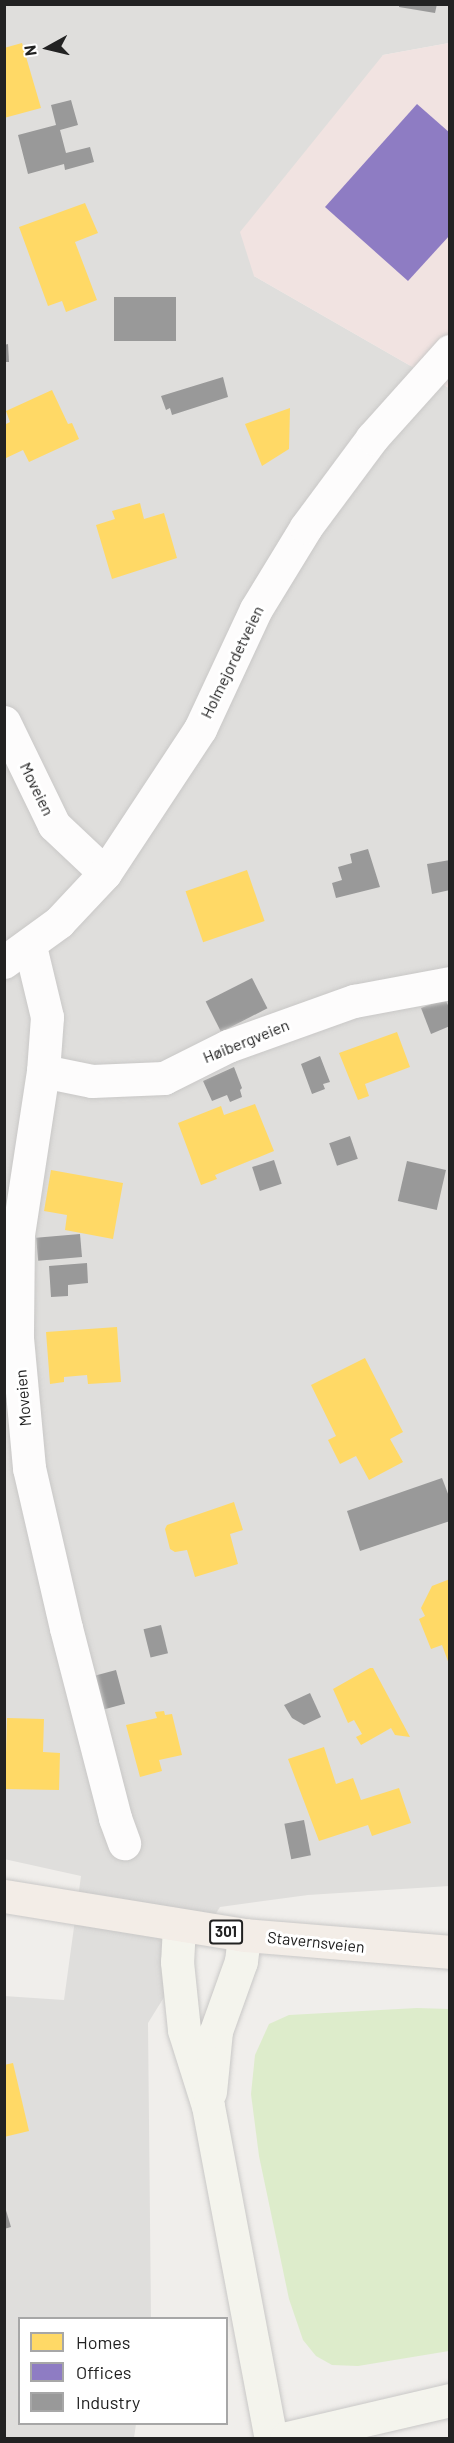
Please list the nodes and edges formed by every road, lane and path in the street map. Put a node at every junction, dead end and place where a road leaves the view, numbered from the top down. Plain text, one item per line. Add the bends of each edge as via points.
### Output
1 (450, 351) edge
2 (4, 722) edge
3 (105, 873) junction
4 (17, 954) edge
5 (450, 983) edge
6 (43, 1071) junction
7 (124, 1843) dead end
8 (4, 1896) edge
9 (179, 1926) junction
10 (244, 1935) junction
11 (450, 1952) edge
12 (208, 2106) junction
13 (450, 2400) edge
14 (271, 2439) edge
15 (287, 2439) edge

1 - 3 street, Holmejordetveien via 372,438 306,527 256,609 200,729
2 - 3 street, Moveien via 54,825
3 - 4 street, Holmejordetveien via 59,922
4 - 6 street, Moveien via 47,1017
5 - 6 street, Høibergveien via 354,1001 228,1046 164,1078 93,1081
6 - 7 street, Moveien via 18,1235 17,1338 29,1468 66,1628
8 - 9 main road, Stavernsveien / 301
9 - 10 main road, Stavernsveien / 301
9 - 12 main road via 177,1962 184,2030
10 - 11 main road, Stavernsveien / 301
10 - 12 main road via 241,1961 216,2031
12 - 14 main road
13 - 15 main road

